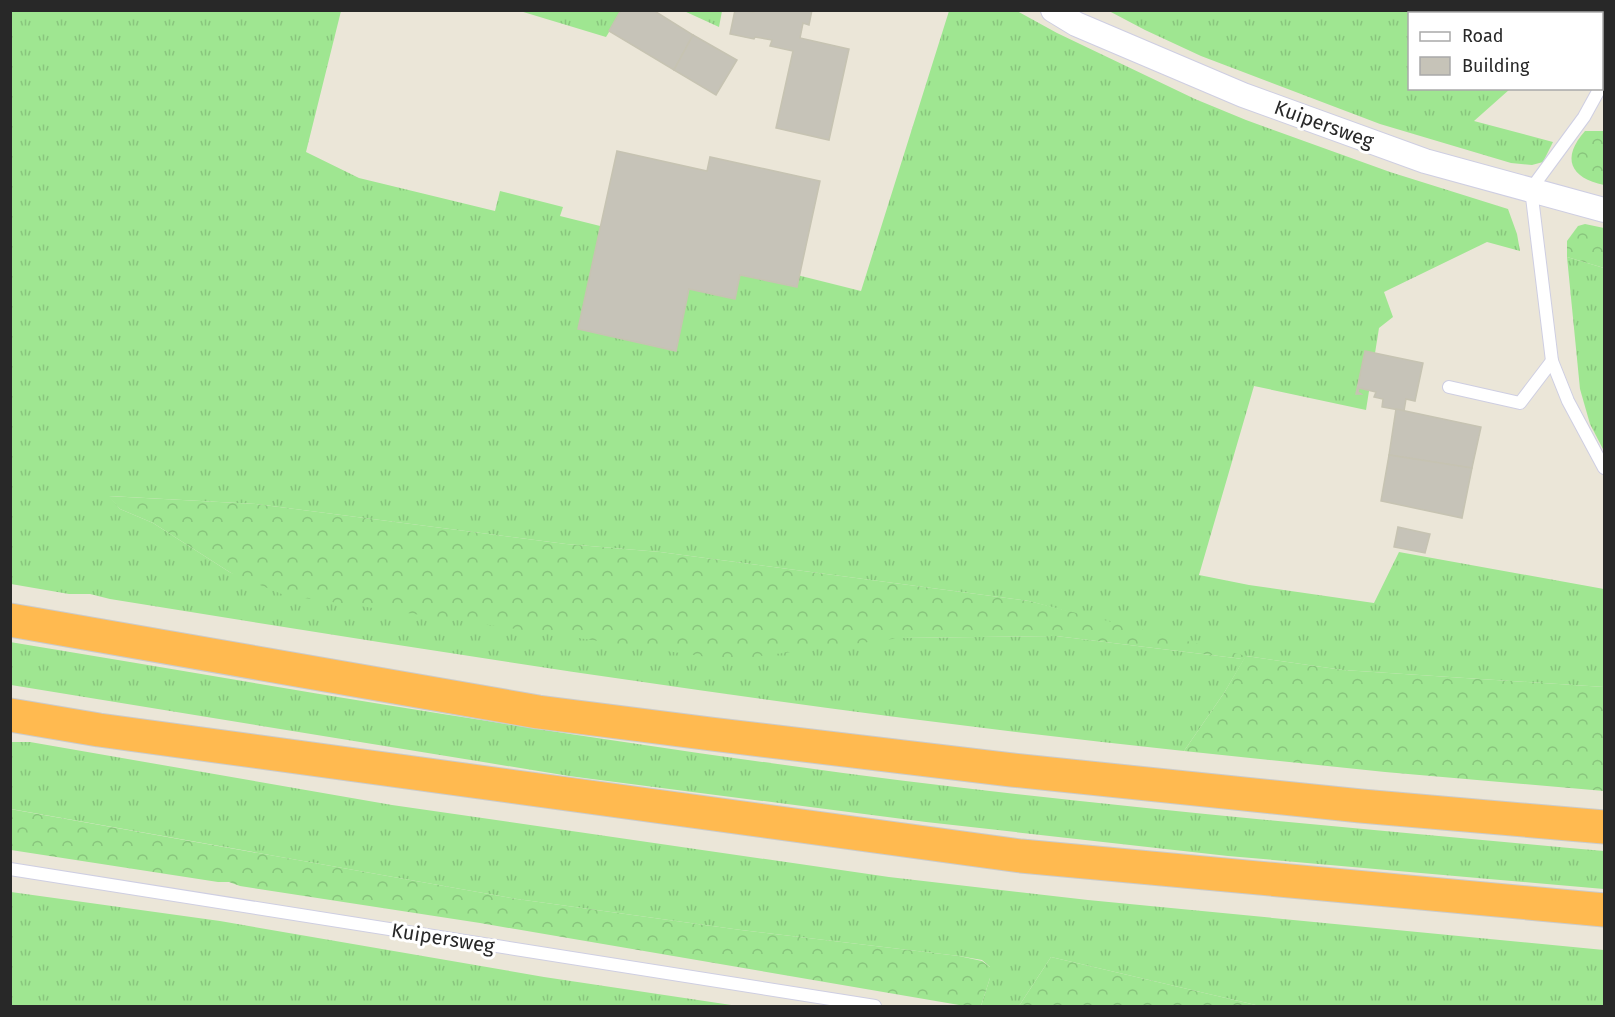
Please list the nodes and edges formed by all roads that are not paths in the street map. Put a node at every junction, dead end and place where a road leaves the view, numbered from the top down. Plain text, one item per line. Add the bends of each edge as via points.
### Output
1 (1053, 10) edge
2 (1599, 90) edge
3 (1531, 189) junction
4 (1605, 210) edge
5 (1552, 361) junction
6 (1449, 387) dead end
7 (1605, 468) edge
8 (10, 620) edge
9 (10, 715) edge
10 (1605, 827) edge
11 (10, 869) edge
12 (1605, 910) edge
13 (875, 1006) edge

1 - 3 street, Kuipersweg via 1076,24 1243,95 1425,161
2 - 3 lane
3 - 4 street, Kuipersweg
3 - 5 lane
5 - 6 lane via 1520,403
5 - 7 lane via 1568,401
8 - 10 highway via 538,712 1012,770
9 - 12 highway via 1021,856
11 - 13 lane, Kuipersweg

